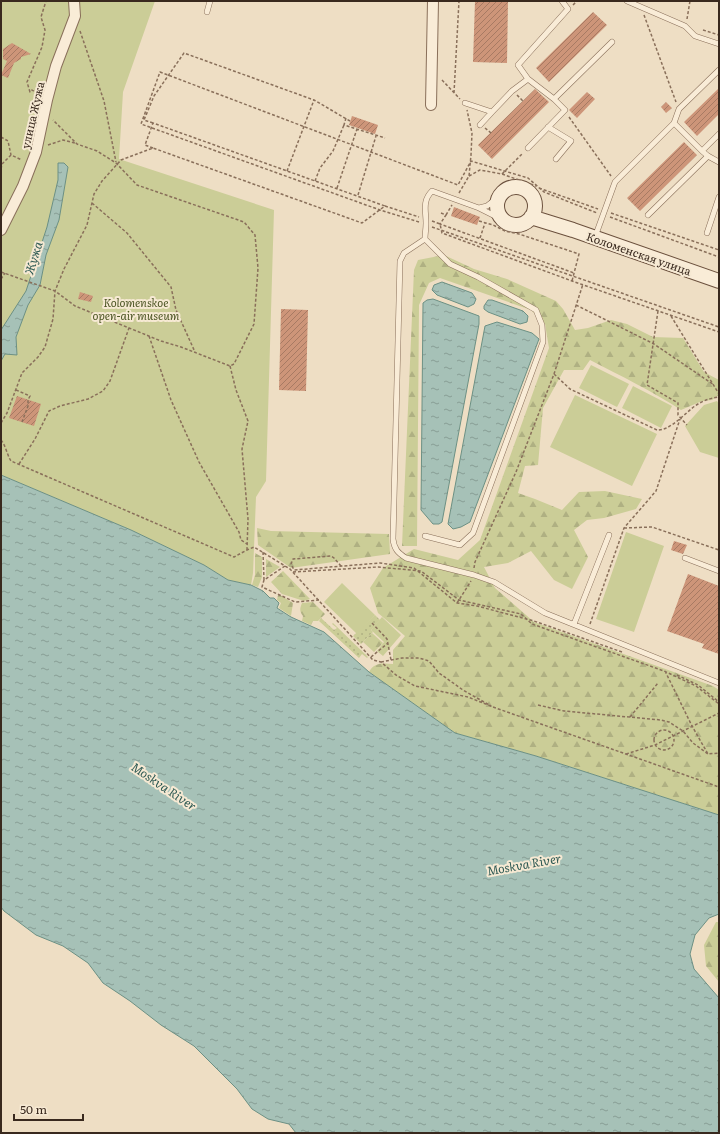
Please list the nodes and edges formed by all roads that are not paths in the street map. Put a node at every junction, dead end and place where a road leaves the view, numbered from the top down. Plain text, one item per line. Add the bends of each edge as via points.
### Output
1 (74, 1) edge
2 (210, 1) edge
3 (433, 1) edge
4 (562, 1) edge
5 (627, 1) edge
6 (206, 12) dead end
7 (612, 42) dead end
8 (719, 44) edge
9 (719, 70) edge
10 (528, 79) junction
11 (554, 99) junction
12 (465, 103) road end
13 (431, 105) dead end
14 (492, 112) junction
15 (674, 123) junction
16 (480, 125) dead end
17 (548, 127) junction
18 (719, 134) edge
19 (528, 148) road end
20 (702, 151) junction
21 (708, 156) junction
22 (556, 159) dead end
23 (719, 162) edge
24 (500, 196) junction
25 (719, 197) edge
26 (535, 204) junction
27 (479, 208) junction
28 (648, 215) dead end
29 (531, 218) junction
30 (504, 221) junction
31 (558, 225) junction
32 (1, 230) edge
33 (707, 233) dead end
34 (594, 238) junction
35 (425, 239) junction
36 (719, 281) edge
37 (609, 534) dead end
38 (425, 536) dead end
39 (685, 558) dead end
40 (719, 571) edge
41 (574, 624) junction
42 (719, 683) edge

1 - 32 street, улица Жужа via 75,16 56,66 36,152 23,186
2 - 6 lane
3 - 13 street
4 - 10 lane via 568,9 518,65
5 - 8 lane via 685,26 695,36
7 - 11 lane
9 - 15 lane via 679,109
10 - 11 lane
10 - 14 lane
11 - 17 lane via 564,110
12 - 14 lane
14 - 16 lane
15 - 20 lane
15 - 34 lane via 615,182
17 - 19 lane
17 - 22 lane via 571,141
18 - 20 lane
20 - 21 lane
21 - 23 lane
21 - 28 lane
24 - 26 street, Коломенская улица via 508,188 520,187 530,193
24 - 27 lane via 487,206
24 - 30 street via 497,207
25 - 33 lane
26 - 29 street
26 - 31 street, Коломенская улица
27 - 30 lane
27 - 35 lane via 432,191 427,196 424,206
29 - 30 street via 520,224
29 - 31 street, Коломенская улица
31 - 34 street, Коломенская улица
34 - 36 street, Коломенская улица
35 - 38 lane via 450,264 536,310 542,325 543,342 473,532 460,545
35 - 41 lane via 404,253 400,261 394,545 400,555 406,558 494,582 545,613
37 - 41 lane
39 - 40 lane
41 - 42 lane

